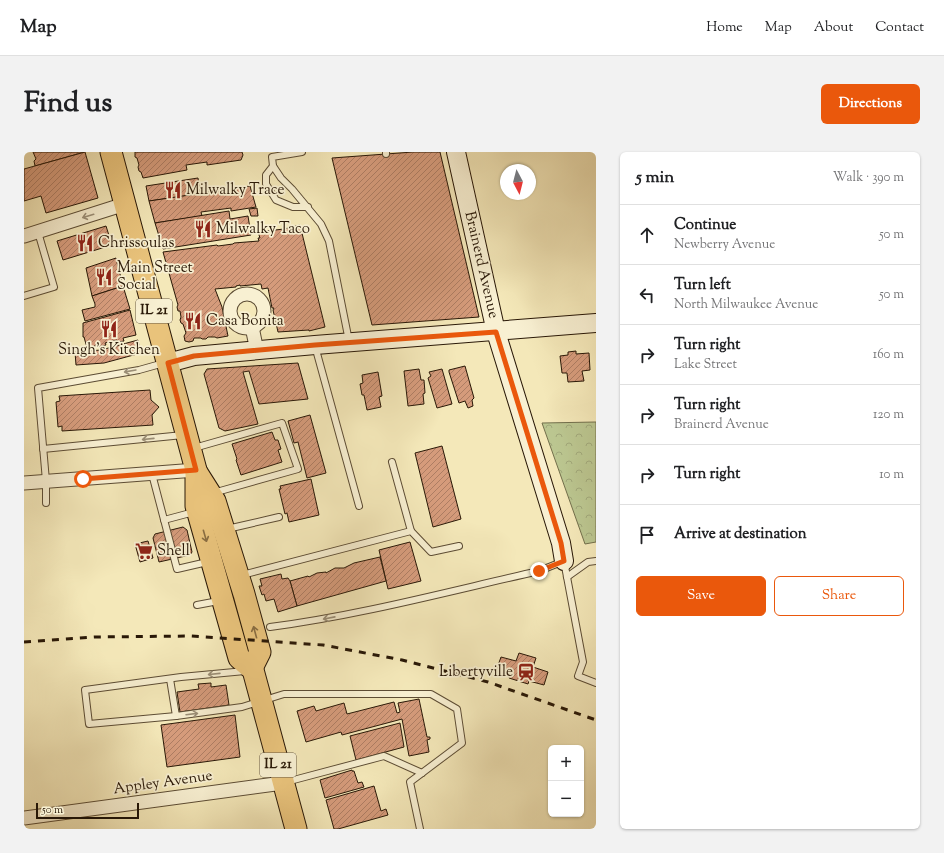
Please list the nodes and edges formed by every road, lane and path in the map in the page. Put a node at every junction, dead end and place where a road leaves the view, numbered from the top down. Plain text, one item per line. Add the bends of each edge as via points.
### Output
1 (111, 152) edge
2 (302, 152) edge
3 (456, 152) edge
4 (273, 166) junction
5 (125, 204) junction
6 (308, 207) junction
7 (38, 232) junction
8 (24, 236) edge
9 (24, 296) edge
10 (596, 323) edge
11 (252, 327) dead end
12 (496, 332) junction
13 (349, 342) junction
14 (315, 345) junction
15 (257, 350) junction
16 (168, 363) junction
17 (188, 442) junction
18 (43, 449) junction
19 (392, 462) dead end
20 (196, 470) junction
21 (152, 474) junction
22 (46, 481) junction
23 (24, 482) edge
24 (210, 494) junction
25 (46, 503) dead end
26 (359, 506) dead end
27 (198, 511) junction
28 (279, 517) dead end
29 (164, 520) junction
30 (223, 530) junction
31 (411, 532) junction
32 (459, 546) dead end
33 (596, 561) edge
34 (203, 563) dead end
35 (566, 569) junction
36 (238, 576) junction
37 (213, 602) dead end
38 (197, 605) dead end
39 (270, 627) dead end
40 (252, 669) junction
41 (170, 679) junction
42 (596, 684) edge
43 (261, 701) junction
44 (176, 716) junction
45 (422, 773) junction
46 (283, 783) junction
47 (24, 818) edge
48 (296, 829) edge
49 (420, 829) edge

1 - 5 main road, IL 21
2 - 4 lane via 272,157
3 - 12 street, Brainerd Avenue
4 - 6 lane
4 - 6 lane via 266,174 266,184 276,200 293,207
5 -> 7 street
5 - 16 main road, IL 21
6 - 13 lane via 321,224 329,241
7 - 8 street
7 - 9 lane via 54,287
10 - 12 street
11 - 15 street
12 - 13 street
12 - 35 street, Brainerd Avenue via 561,543
13 - 14 street
14 - 15 street
14 - 26 lane
15 - 16 street via 194,356
16 - 17 main road, IL 21
16 -> 18 lane via 38,388
17 -> 18 lane
17 - 20 main road, IL 21
17 - 24 lane via 282,423 298,469
18 - 22 lane
19 - 31 lane
20 - 21 street
20 - 24 main road, IL 21
20 - 27 main road, IL 21
21 - 22 street
21 - 29 lane
22 - 23 street
22 - 25 lane
24 - 30 main road, IL 21 via 215,501
27 - 29 lane
27 -> 40 main road, IL 21 via 239,658
28 - 30 lane
29 - 34 lane via 177,569
30 - 36 main road, IL 21
31 - 32 lane via 431,552
31 - 36 lane
33 - 35 lane
35 -> 39 lane via 539,571 367,610
35 - 42 lane via 582,662 578,676
40 -> 36 main road, IL 21 via 260,652
37 - 38 lane
40 -> 41 lane
40 - 43 main road, IL 21
41 - 44 lane
41 - 44 lane via 85,690 88,724
44 -> 43 lane via 242,707
43 - 45 lane via 284,694 431,694 457,708 462,743
43 - 46 main road, IL 21
45 - 46 lane via 384,756
45 - 49 lane via 410,782
46 - 47 street, Appley Avenue
46 - 48 main road, IL 21

